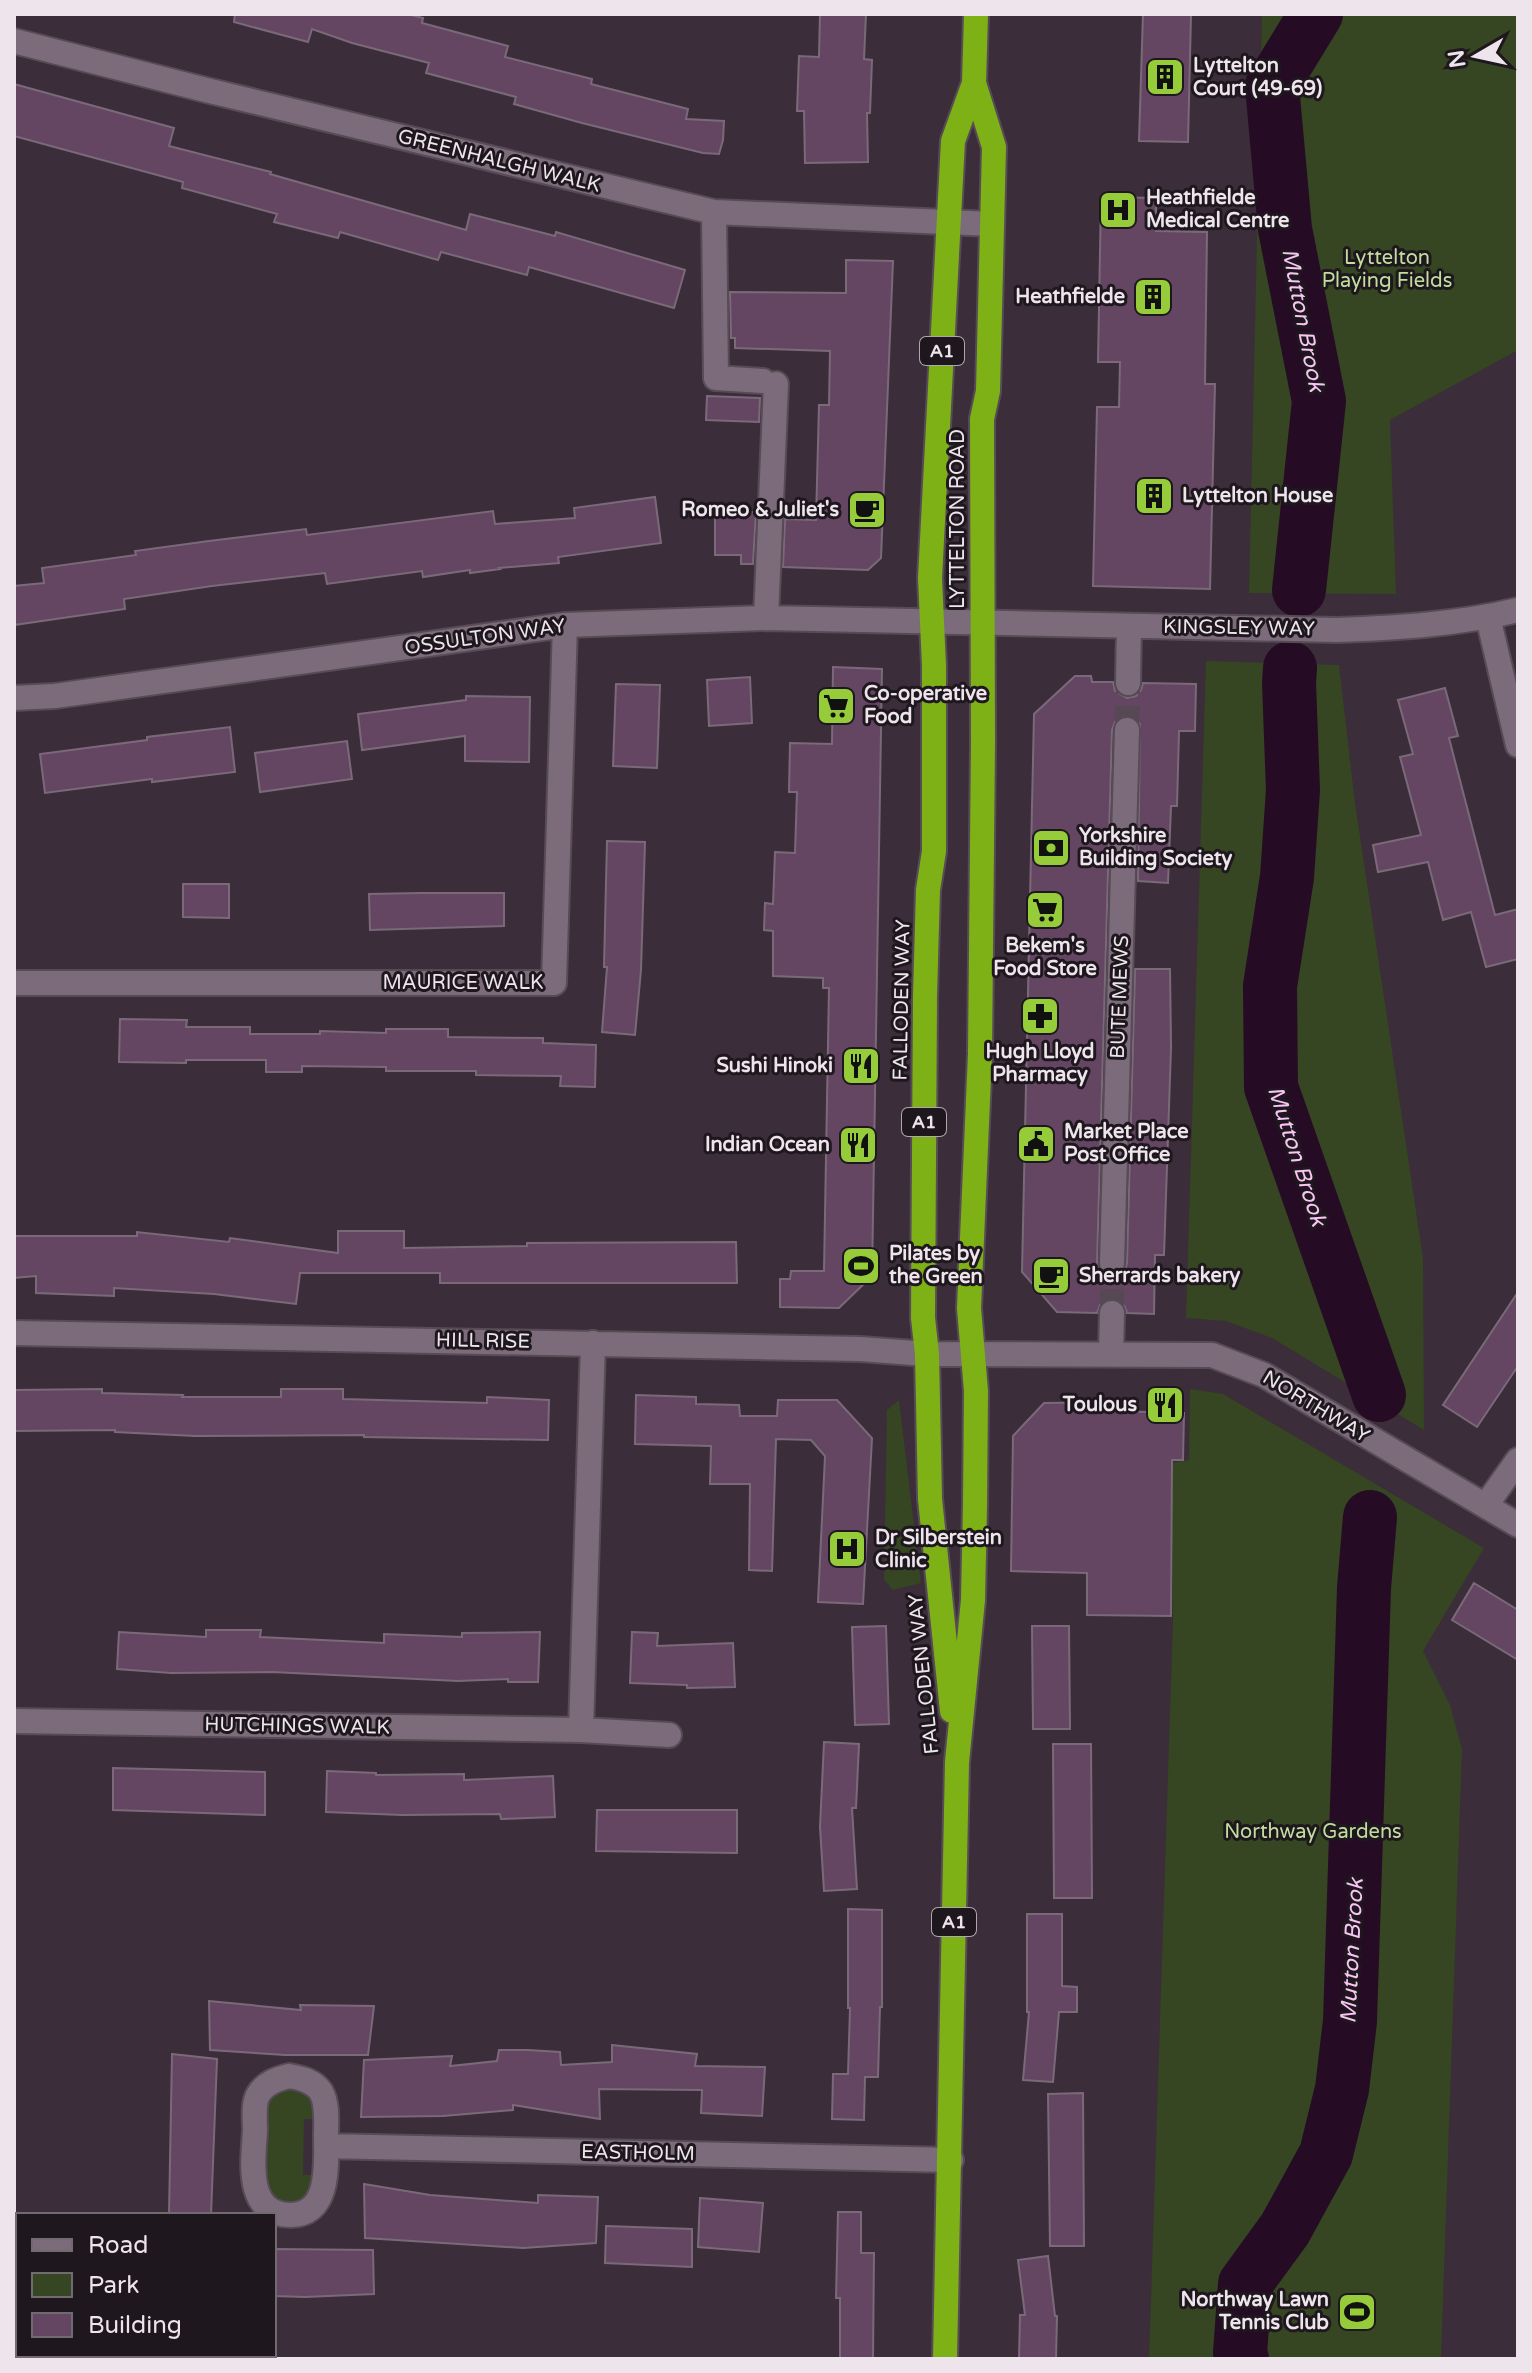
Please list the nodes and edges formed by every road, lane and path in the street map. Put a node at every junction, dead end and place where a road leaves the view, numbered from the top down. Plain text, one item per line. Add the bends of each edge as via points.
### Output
1 (976, 14) edge
2 (14, 41) edge
3 (974, 83) junction
4 (714, 212) junction
5 (949, 222) junction
6 (992, 224) junction
7 (1518, 610) edge
8 (1488, 617) junction
9 (766, 618) junction
10 (932, 622) junction
11 (970, 623) junction
12 (565, 625) junction
13 (1129, 627) junction
14 (1128, 683) tunnel mouth
15 (14, 698) edge
16 (1127, 730) tunnel mouth
17 (1518, 745) edge
18 (14, 983) edge
19 (1112, 1263) tunnel mouth
20 (1112, 1313) tunnel mouth
21 (14, 1333) edge
22 (593, 1343) junction
23 (950, 1354) junction
24 (1111, 1354) junction
25 (1518, 1460) edge
26 (1486, 1505) junction
27 (1518, 1525) edge
28 (14, 1721) edge
29 (581, 1730) junction
30 (669, 1735) dead end
31 (957, 1762) junction
32 (326, 2146) junction
33 (951, 2160) junction
34 (945, 2359) edge

1 - 3 highway, LYTTELTON ROAD / A1
2 - 4 street, GREENHALGH WALK
3 - 5 highway, LYTTELTON ROAD / A1 via 953,141
3 - 6 highway, LYTTELTON ROAD / A1 via 994,147
4 - 5 street, GREENHALGH WALK
4 - 9 street via 716,378 770,382
5 - 6 street, GREENHALGH WALK
5 - 10 highway, LYTTELTON ROAD / A1
6 - 11 highway, LYTTELTON ROAD / A1 via 988,391
7 - 8 street, KINGSLEY WAY
8 - 13 street, KINGSLEY WAY via 1337,630
8 - 17 street
9 - 10 street, OSSULTON WAY
9 - 12 street, OSSULTON WAY
10 - 11 street, OSSULTON WAY
10 - 23 highway, FALLODEN WAY / A1 via 934,851 928,890 923,1318
11 - 13 street, KINGSLEY WAY
11 - 23 highway, FALLODEN WAY / A1 via 980,1054 969,1290
12 - 15 street, OSSULTON WAY
12 - 18 street, MAURICE WALK via 554,983
13 - 14 street
16 - 19 street, BUTE MEWS
20 - 24 street
21 - 22 street, HILL RISE
22 - 23 street, HILL RISE
22 - 29 street
23 - 24 street, NORTHWAY
23 - 31 highway, FALLODEN WAY / A1 via 930,1499
23 - 31 highway, FALLODEN WAY / A1 via 976,1391 973,1600
24 - 26 street, NORTHWAY via 1212,1355 1264,1375
25 - 26 street
26 - 27 street, NORTHWAY
28 - 29 street, HUTCHINGS WALK
29 - 30 street, HUTCHINGS WALK
31 - 33 highway, FALLODEN WAY / A1
32 - 32 street via 325,2179 313,2206 288,2215 269,2208 259,2198 253,2173 256,2098 264,2087 289,2076 313,2083 326,2111
32 - 33 street, EASTHOLM
33 - 34 highway, FALLODEN WAY / A1

